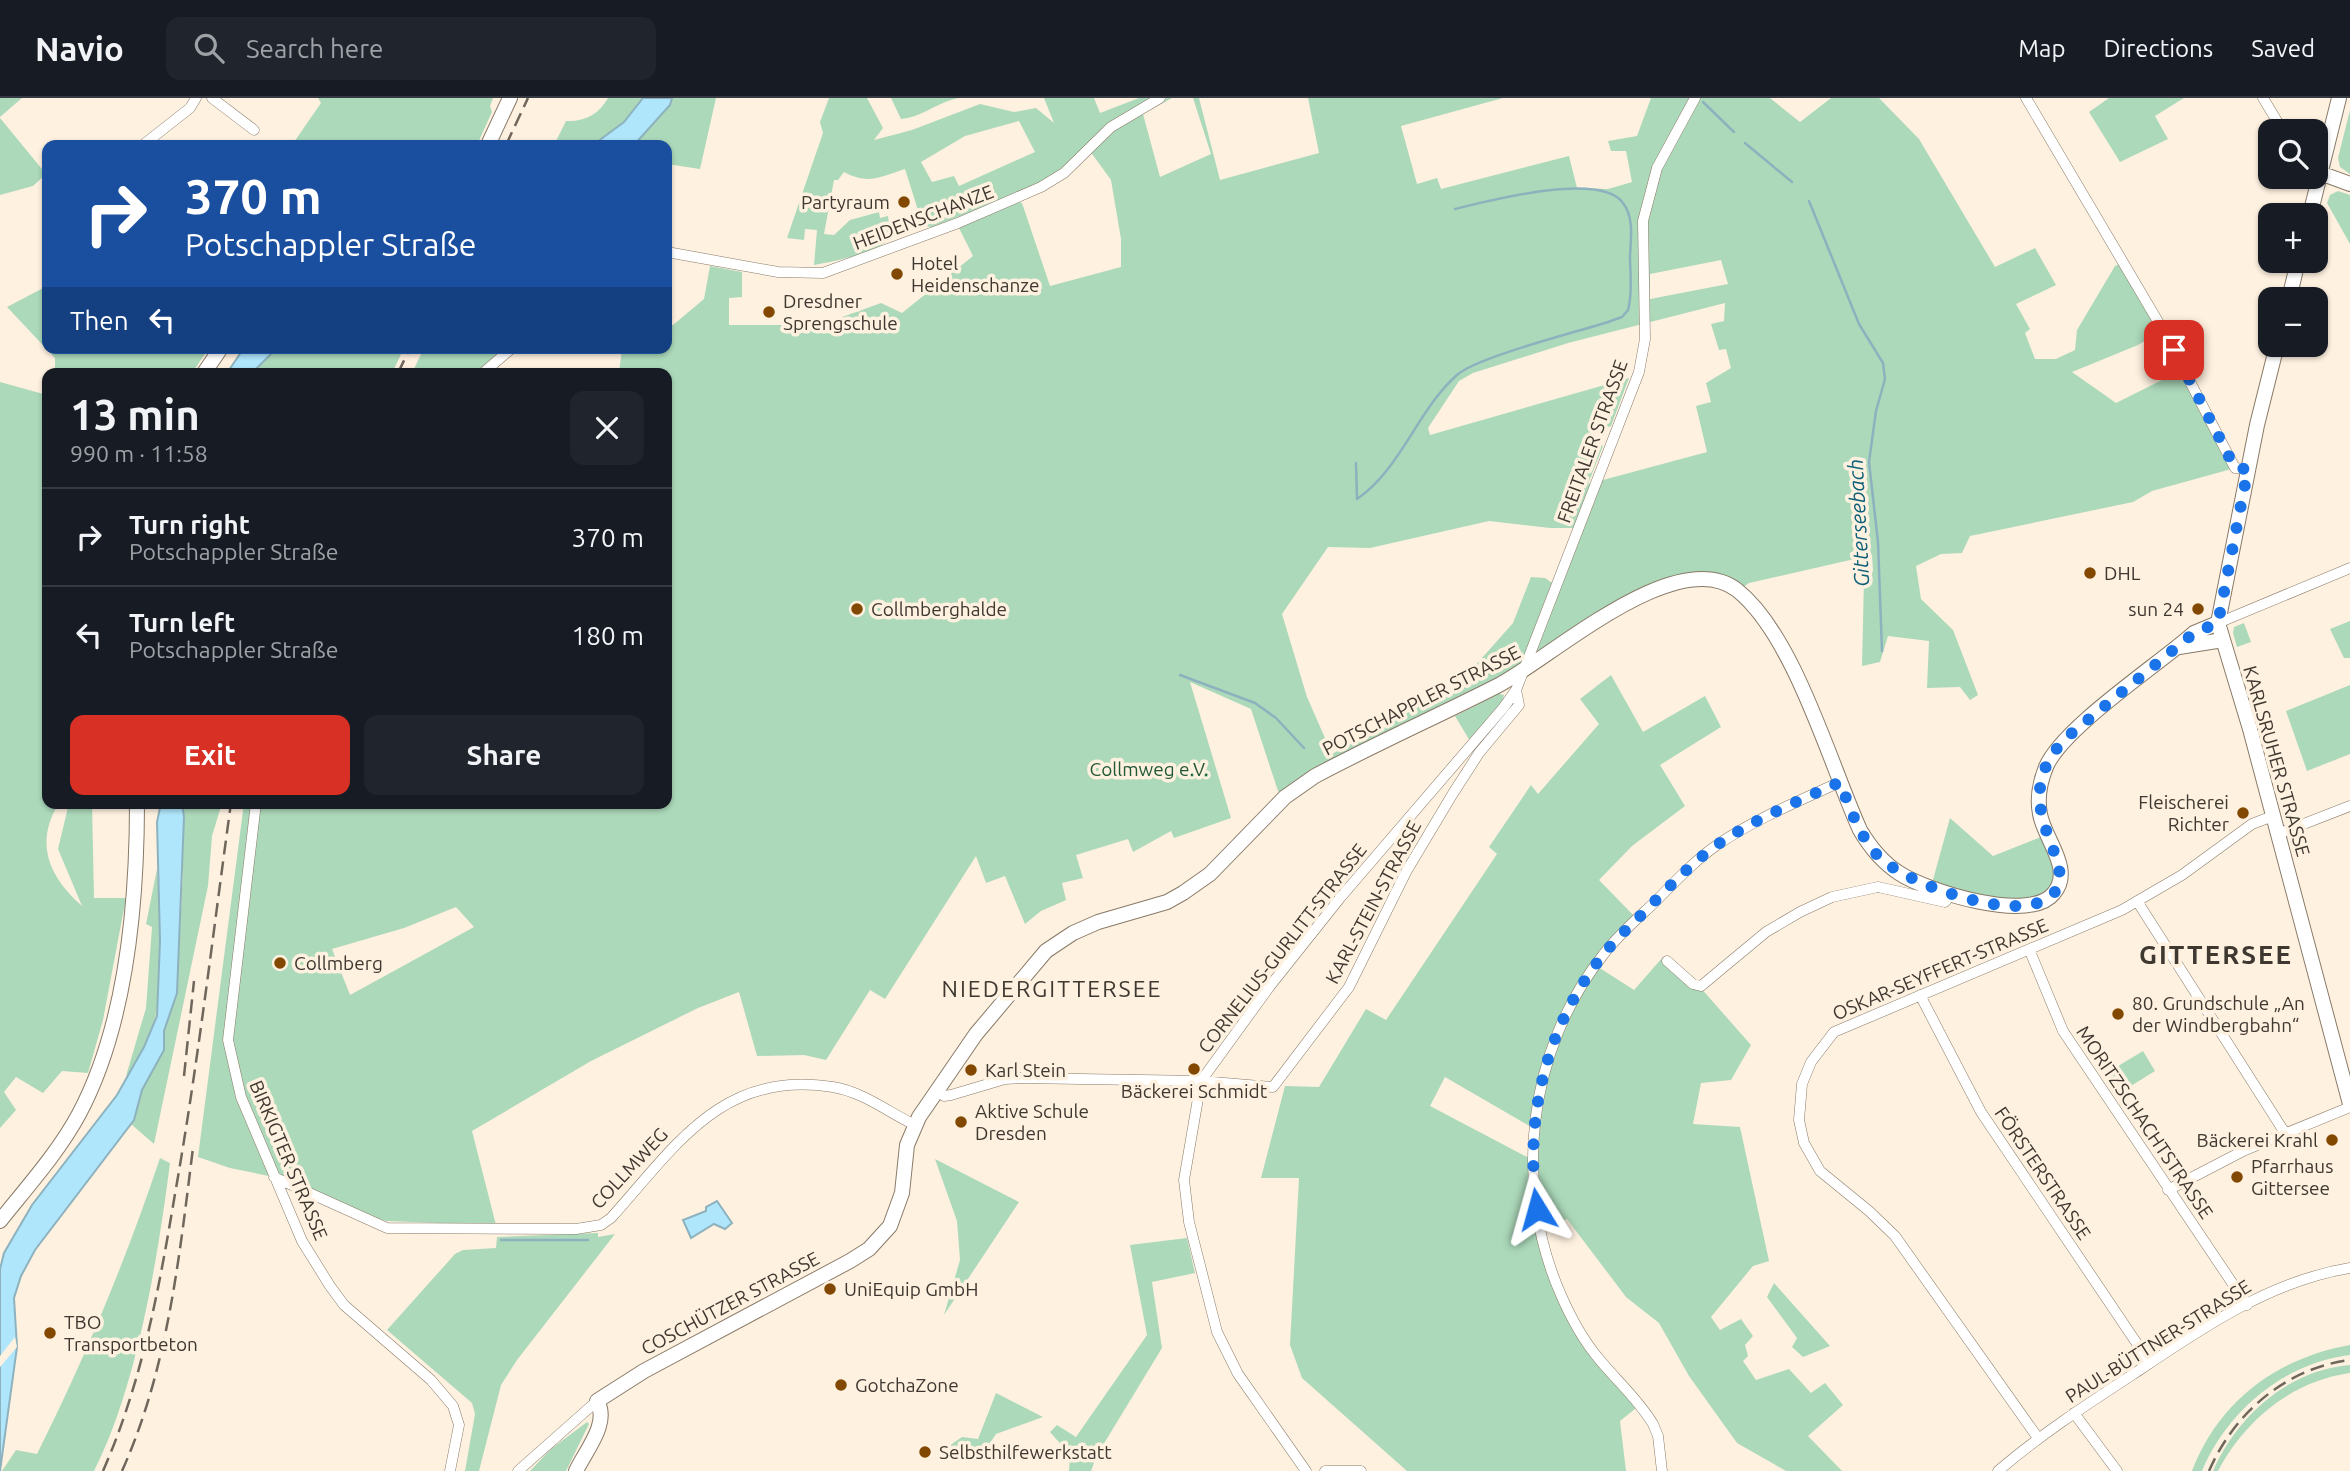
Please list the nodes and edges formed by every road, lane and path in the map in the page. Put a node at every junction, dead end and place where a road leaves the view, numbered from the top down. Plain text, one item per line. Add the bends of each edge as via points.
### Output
1 (196, 98) edge
2 (212, 98) edge
3 (510, 98) edge
4 (1160, 98) edge
5 (1695, 98) edge
6 (2026, 98) edge
7 (2263, 98) edge
8 (2339, 98) edge
9 (2276, 119) edge
10 (254, 130) dead end
11 (2328, 137) edge
12 (150, 140) edge
13 (490, 140) edge
14 (2328, 176) edge
15 (2350, 184) edge
16 (672, 253) edge
17 (505, 354) edge
18 (2274, 357) edge
19 (489, 368) edge
20 (2248, 469) junction
21 (2350, 568) edge
22 (2218, 623) junction
23 (2223, 640) junction
24 (2178, 647) junction
25 (1522, 672) junction
26 (1516, 690) junction
27 (1840, 782) junction
28 (2350, 806) edge
29 (138, 809) edge
30 (255, 809) edge
31 (2273, 816) junction
32 (2278, 834) junction
33 (1951, 894) junction
34 (2137, 901) junction
35 (2029, 949) junction
36 (1667, 961) dead end
37 (1920, 995) junction
38 (1201, 1081) junction
39 (937, 1091) junction
40 (2350, 1106) edge
41 (912, 1132) junction
42 (2285, 1133) junction
43 (274, 1177) junction
44 (2168, 1190) junction
45 (0, 1222) edge
46 (2350, 1268) edge
47 (2248, 1305) junction
48 (2150, 1363) junction
49 (597, 1401) junction
50 (2074, 1413) junction
51 (2038, 1438) junction
52 (579, 1470) edge
53 (450, 1471) edge
54 (518, 1471) edge
55 (1306, 1471) edge
56 (1325, 1471) edge
57 (1361, 1471) edge
58 (1662, 1471) edge
59 (1998, 1471) edge
60 (2117, 1471) edge

1 - 12 street
2 - 10 street
3 - 13 street
4 - 16 street, HEIDENSCHANZE via 1111,127 1064,173 1041,187 835,270 793,274
5 - 25 street, FREITALER STRASSE via 1657,168 1643,221 1645,338 1639,372
6 - 20 street via 2163,330 2235,468
7 - 9 street
8 - 11 street
14 - 15 street
17 - 19 street
18 - 20 street, KARLSRUHER STRASSE
20 - 22 street, KARLSRUHER STRASSE
21 - 22 street
22 - 23 street, KARLSRUHER STRASSE
22 - 24 street, POTSCHAPPLER STRASSE via 2194,633
23 - 24 street
23 - 31 street, KARLSRUHER STRASSE
24 - 33 street, POTSCHAPPLER STRASSE via 2067,737 2047,765 2039,803 2060,865 2061,881 2055,892 2040,902 2010,905
25 - 26 street, CORNELIUS-GURLITT-STRASSE
25 - 27 street, POTSCHAPPLER STRASSE via 1638,599 1692,580 1720,581 1747,600 1775,638
25 - 39 street, POTSCHAPPLER STRASSE via 1315,776 1285,797 1210,874 1183,893 1098,922 1059,941 1017,984
26 - 38 street, CORNELIUS-GURLITT-STRASSE via 1332,908
26 - 38 street, KARL-STEIN-STRASSE via 1519,705 1479,753 1445,806 1406,872 1349,987 1280,1080 1264,1089
27 - 33 street, POTSCHAPPLER STRASSE via 1860,830 1880,858 1902,875
27 - 58 street via 1717,845 1689,868 1602,955 1571,1004 1545,1069 1532,1144 1535,1195 1546,1252 1567,1308 1589,1346 1649,1418 1658,1436
28 - 32 street
29 - 45 street via 134,902 106,1052 72,1126
30 - 43 street, BIRKIGTER STRASSE via 228,1040 241,1097
31 - 32 street, KARLSRUHER STRASSE
31 - 34 street, OSKAR-SEYFFERT-STRASSE via 2252,824
32 - 40 street, KARLSRUHER STRASSE
33 - 36 street via 1945,902 1878,887 1832,897 1766,932 1701,986
34 - 35 street, OSKAR-SEYFFERT-STRASSE
34 - 42 street
35 - 37 street, OSKAR-SEYFFERT-STRASSE
35 - 44 street, MORITZSCHACHTSTRASSE via 2063,1031
37 - 48 street, FÖRSTERSTRASSE via 1981,1112
37 - 51 street, OSKAR-SEYFFERT-STRASSE via 1838,1029 1817,1053 1800,1092 1804,1143 1820,1171 1895,1237
38 - 39 street, KARL-STEIN-STRASSE via 1021,1078 951,1095
38 - 55 street, CORNELIUS-GURLITT-STRASSE via 1184,1180 1189,1222 1217,1332 1238,1374
39 - 41 street, POTSCHAPPLER STRASSE
40 - 42 street
41 - 43 street, COLLMWEG via 876,1103 833,1087 781,1087 748,1093 685,1133 611,1218 601,1225 576,1229 387,1228
41 - 49 street, COSCHÜTZER STRASSE via 897,1212 869,1249
42 - 44 street
43 - 53 street, BIRKIGTER STRASSE via 312,1260 344,1305 431,1380 453,1406 459,1425
44 - 47 street, MORITZSCHACHTSTRASSE
46 - 47 street, PAUL-BÜTTNER-STRASSE via 2297,1280
47 - 48 street, PAUL-BÜTTNER-STRASSE
48 - 50 street, PAUL-BÜTTNER-STRASSE
49 - 52 street via 602,1421
49 - 54 street, COSCHÜTZER STRASSE
50 - 51 street, PAUL-BÜTTNER-STRASSE
50 - 60 street
51 - 59 street, PAUL-BÜTTNER-STRASSE
56 - 57 street

